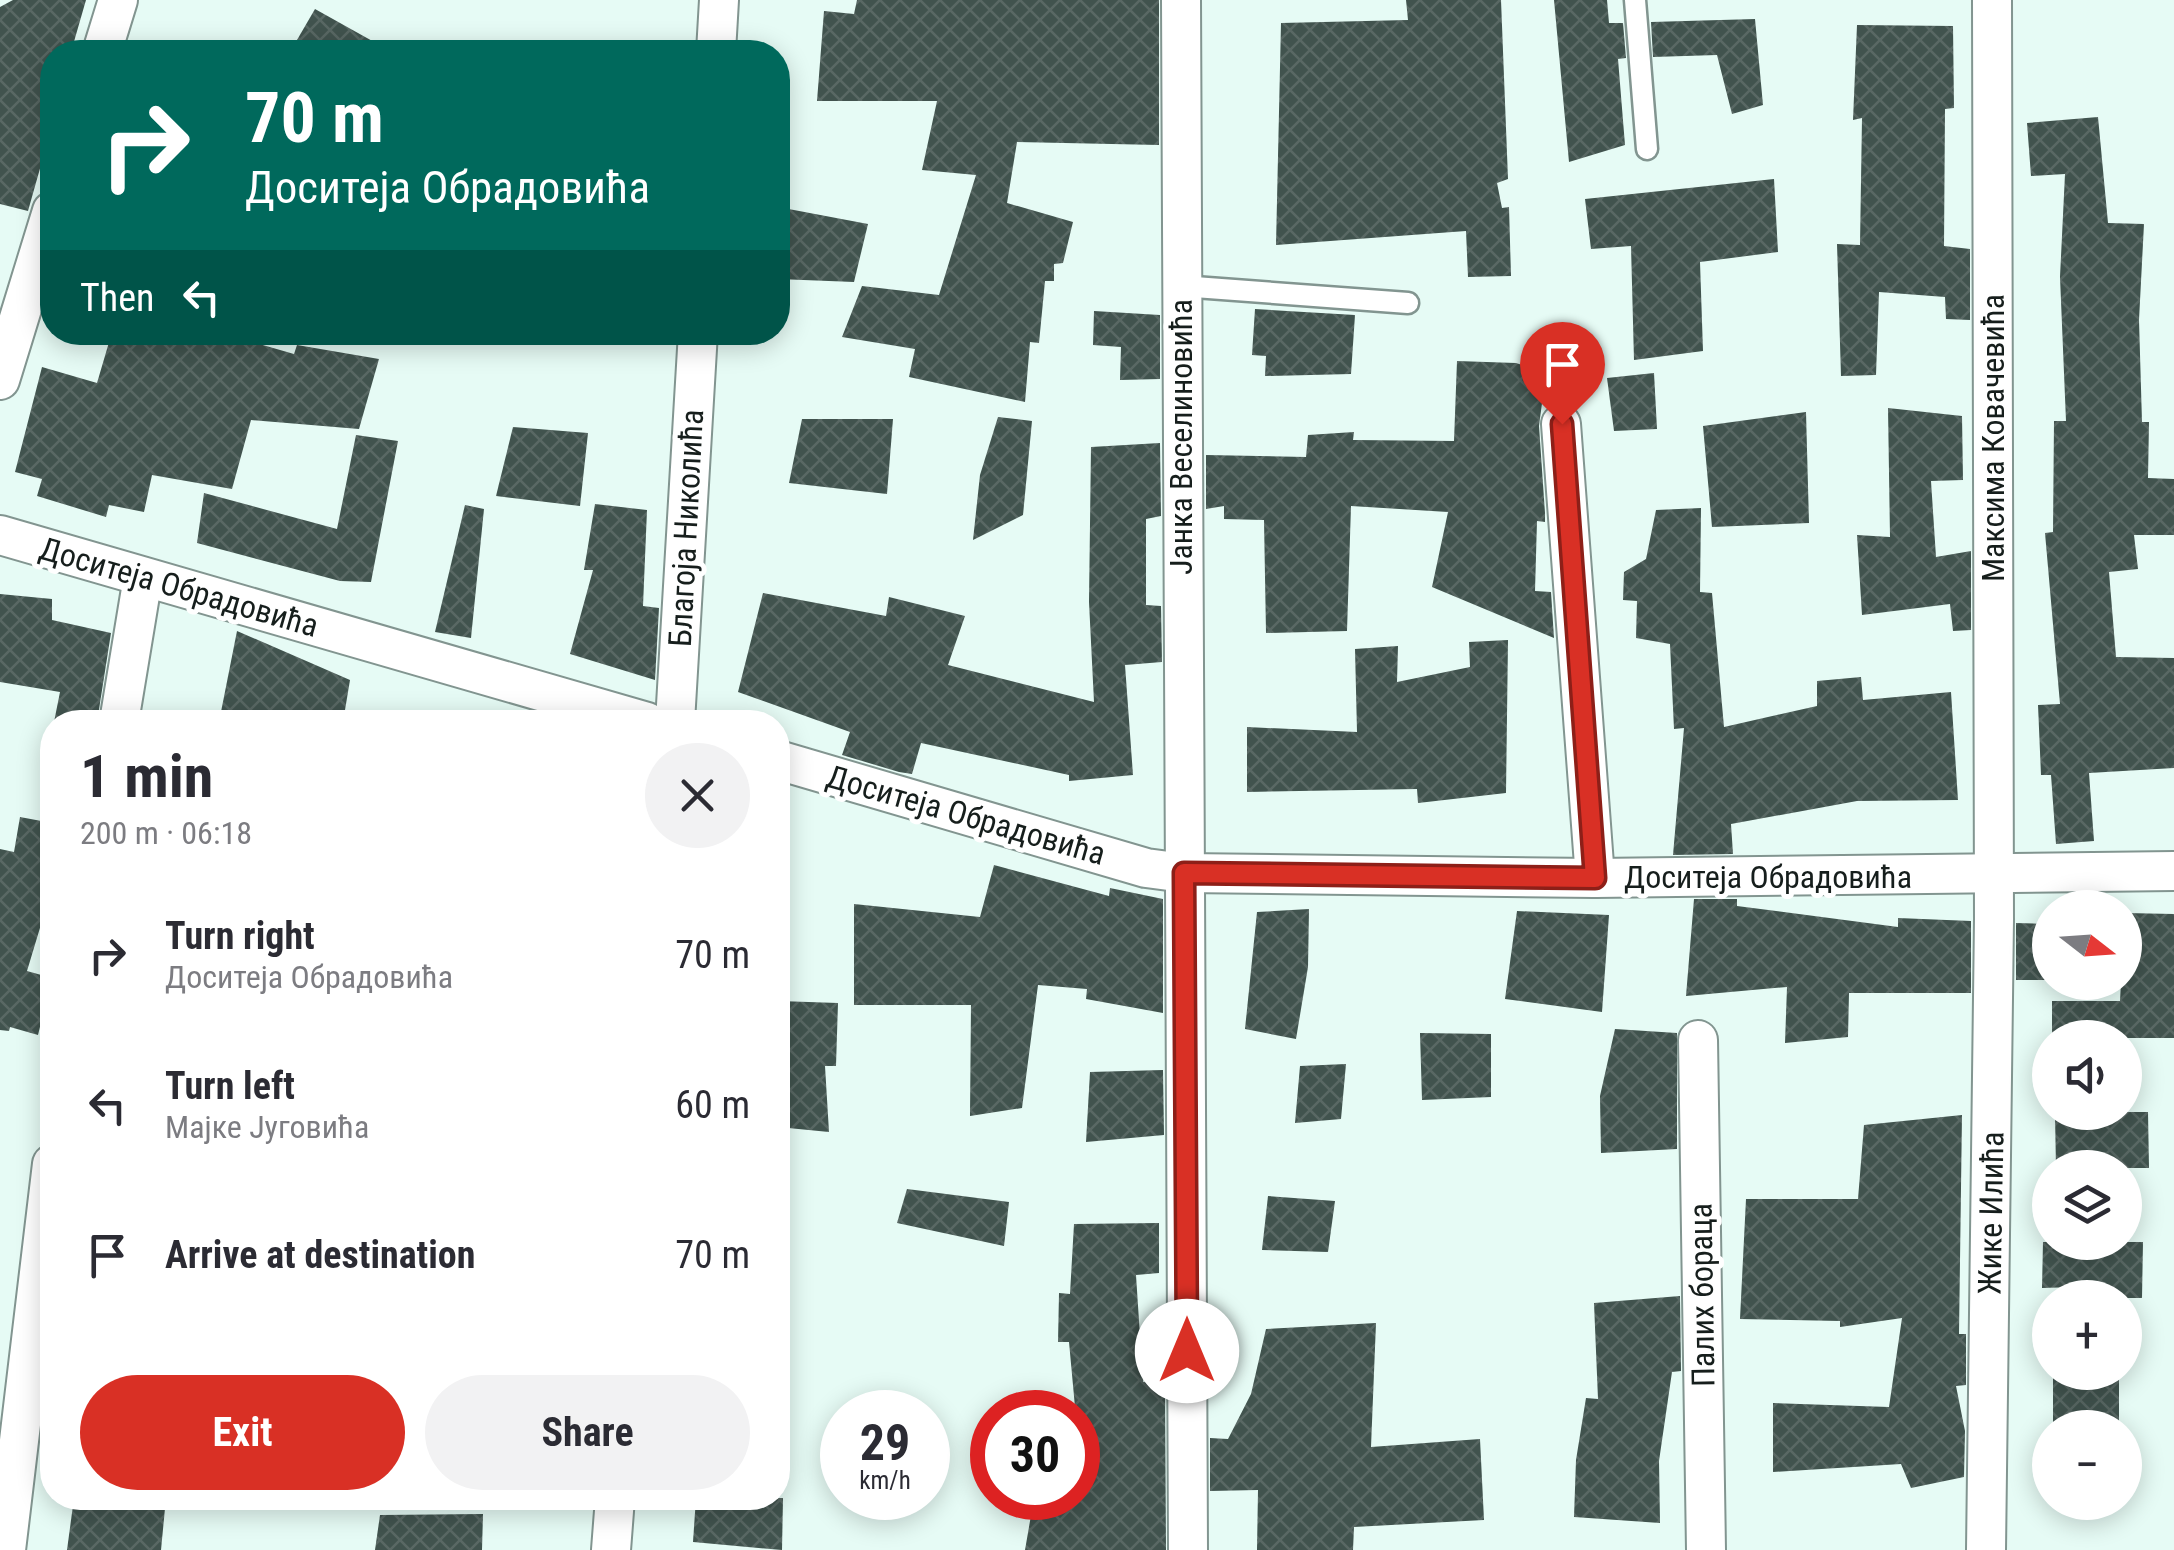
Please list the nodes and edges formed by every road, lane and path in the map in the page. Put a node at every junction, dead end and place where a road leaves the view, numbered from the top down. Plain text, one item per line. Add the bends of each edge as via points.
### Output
1 (118, 0) edge
2 (719, 0) edge
3 (1181, 0) edge
4 (1635, 0) edge
5 (1992, 0) edge
6 (106, 40) edge
7 (717, 40) edge
8 (1647, 150) dead end
9 (40, 250) edge
10 (1180, 286) junction
11 (1408, 303) dead end
12 (697, 345) edge
13 (0, 380) edge
14 (1562, 424) dead end
15 (0, 534) edge
16 (143, 577) junction
17 (121, 710) edge
18 (605, 710) edge
19 (675, 710) edge
20 (790, 764) edge
21 (2174, 872) edge
22 (1184, 873) junction
23 (1994, 875) junction
24 (1595, 878) junction
25 (1698, 1040) dead end
26 (40, 1265) edge
27 (613, 1510) edge
28 (6, 1550) edge
29 (610, 1550) edge
30 (1188, 1550) edge
31 (1706, 1550) edge
32 (1986, 1550) edge

1 - 6 street
2 - 7 street
3 - 10 street, Јанка Веселиновића
4 - 8 lane
5 - 23 street, Максима Ковачевића
9 - 13 street
10 - 11 lane
10 - 22 street, Јанка Веселиновића
12 - 19 street, Благоја Николића
14 - 24 street
15 - 16 street, Доситеја Обрадовића
16 - 17 street
16 - 18 street, Доситеја Обрадовића
20 - 22 street, Доситеја Обрадовића via 1146,868
21 - 23 street, Доситеја Обрадовића
22 - 24 street, Доситеја Обрадовића
22 - 30 street, Јанка Веселиновића
23 - 24 street, Доситеја Обрадовића
23 - 32 street, Жике Илића
25 - 31 street, Палих бораца
26 - 28 street
27 - 29 street

